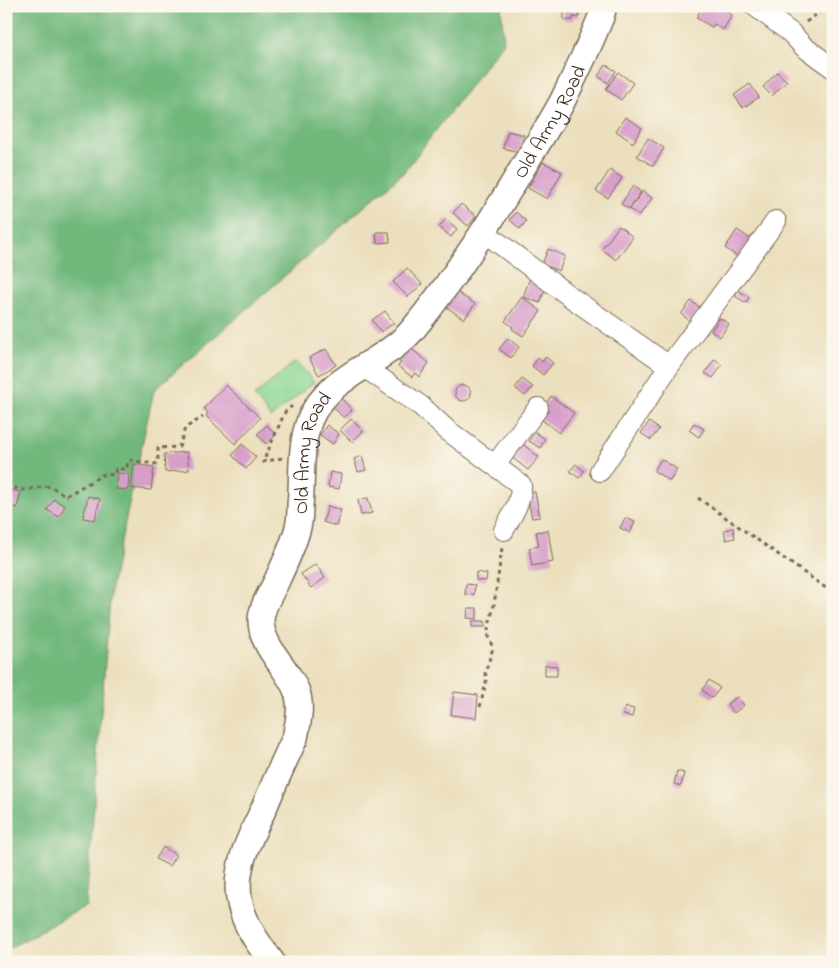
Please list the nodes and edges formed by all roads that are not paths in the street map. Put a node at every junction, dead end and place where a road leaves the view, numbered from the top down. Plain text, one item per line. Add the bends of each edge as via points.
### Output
1 (604, 6) edge
2 (755, 6) edge
3 (833, 68) edge
4 (776, 221) dead end
5 (484, 232) junction
6 (669, 366) junction
7 (364, 367) junction
8 (538, 408) dead end
9 (495, 465) junction
10 (600, 471) dead end
11 (504, 530) road end
12 (272, 962) edge

1 - 5 street, Old Army Road via 561,104
2 - 3 street
4 - 6 street
5 - 6 street
5 - 7 street, Old Army Road via 412,331
6 - 10 street
7 - 9 street
7 - 12 street, Old Army Road via 335,386 311,416 302,456 299,527 261,619 263,633 298,694 299,717 295,738 243,856 239,877 239,897 244,916 254,938
8 - 9 street
9 - 11 street via 520,485 521,492

